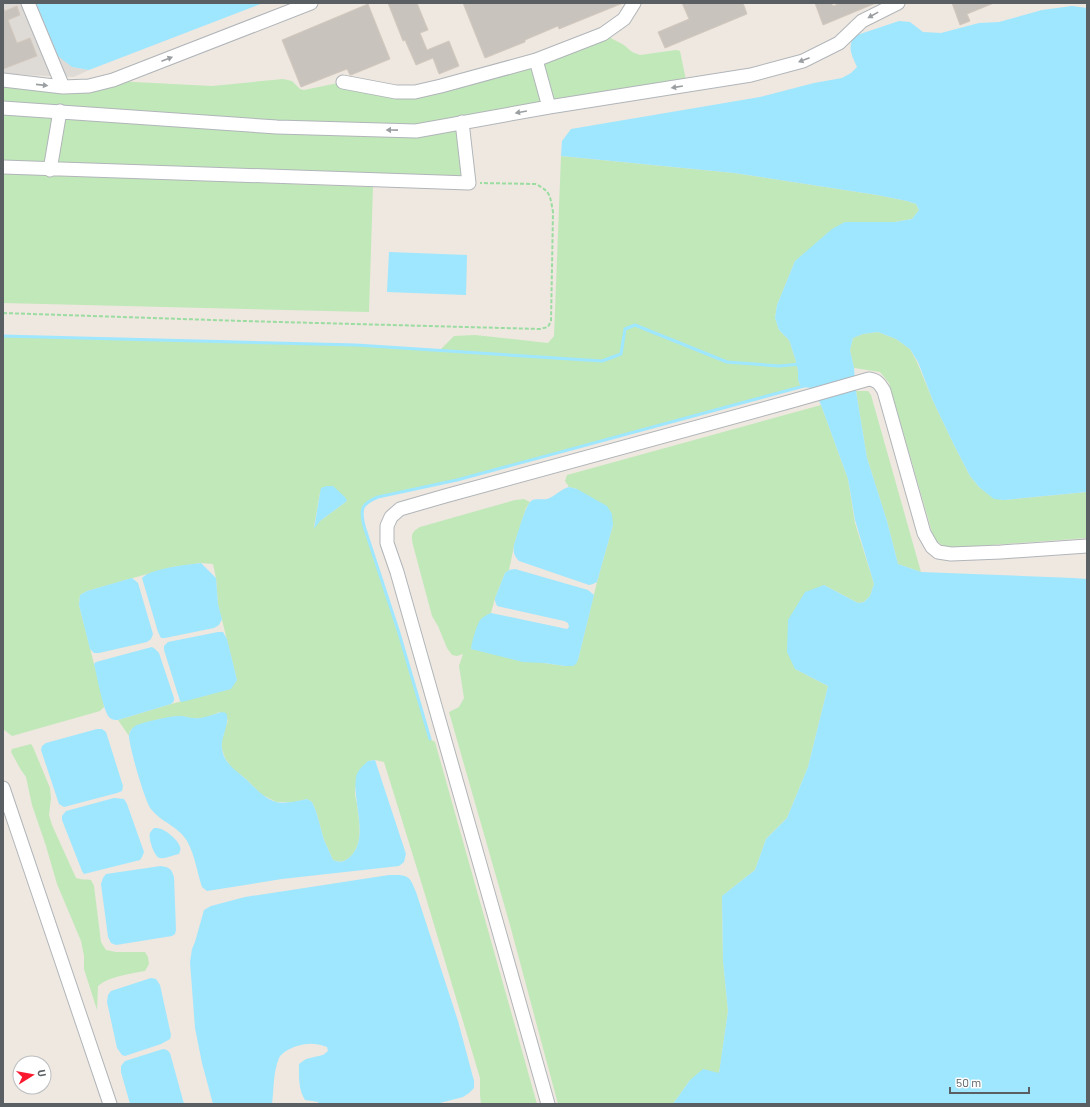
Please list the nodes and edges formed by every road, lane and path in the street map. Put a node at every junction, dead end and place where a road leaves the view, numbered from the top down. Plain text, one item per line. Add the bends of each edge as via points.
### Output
1 (28, 3) edge
2 (311, 3) edge
3 (634, 3) edge
4 (898, 3) edge
5 (536, 60) junction
6 (3, 80) edge
7 (343, 82) dead end
8 (63, 87) junction
9 (549, 107) junction
10 (3, 108) edge
11 (60, 111) junction
12 (462, 122) junction
13 (3, 167) edge
14 (50, 170) junction
15 (469, 183) junction
16 (3, 313) edge
17 (1087, 546) edge
18 (3, 788) edge
19 (110, 1104) edge
20 (548, 1104) edge

1 - 8 lane
8 -> 2 lane via 89,86 113,80
3 - 5 lane via 624,19 603,34
4 -> 9 lane via 862,21 839,43 803,61 751,75
5 - 7 lane via 415,92 396,92
5 - 9 lane
6 -> 8 lane
9 -> 12 lane
10 - 11 lane
12 -> 11 lane via 416,131 277,127
11 - 14 lane
12 - 15 lane
13 - 14 lane
14 - 15 lane
15 - 16 path via 536,184 550,195 553,220 551,321 548,326 540,329
17 - 20 lane via 1001,552 938,552 924,533 884,391 879,383 869,379 400,510 391,517 387,526 387,543
18 - 19 lane

